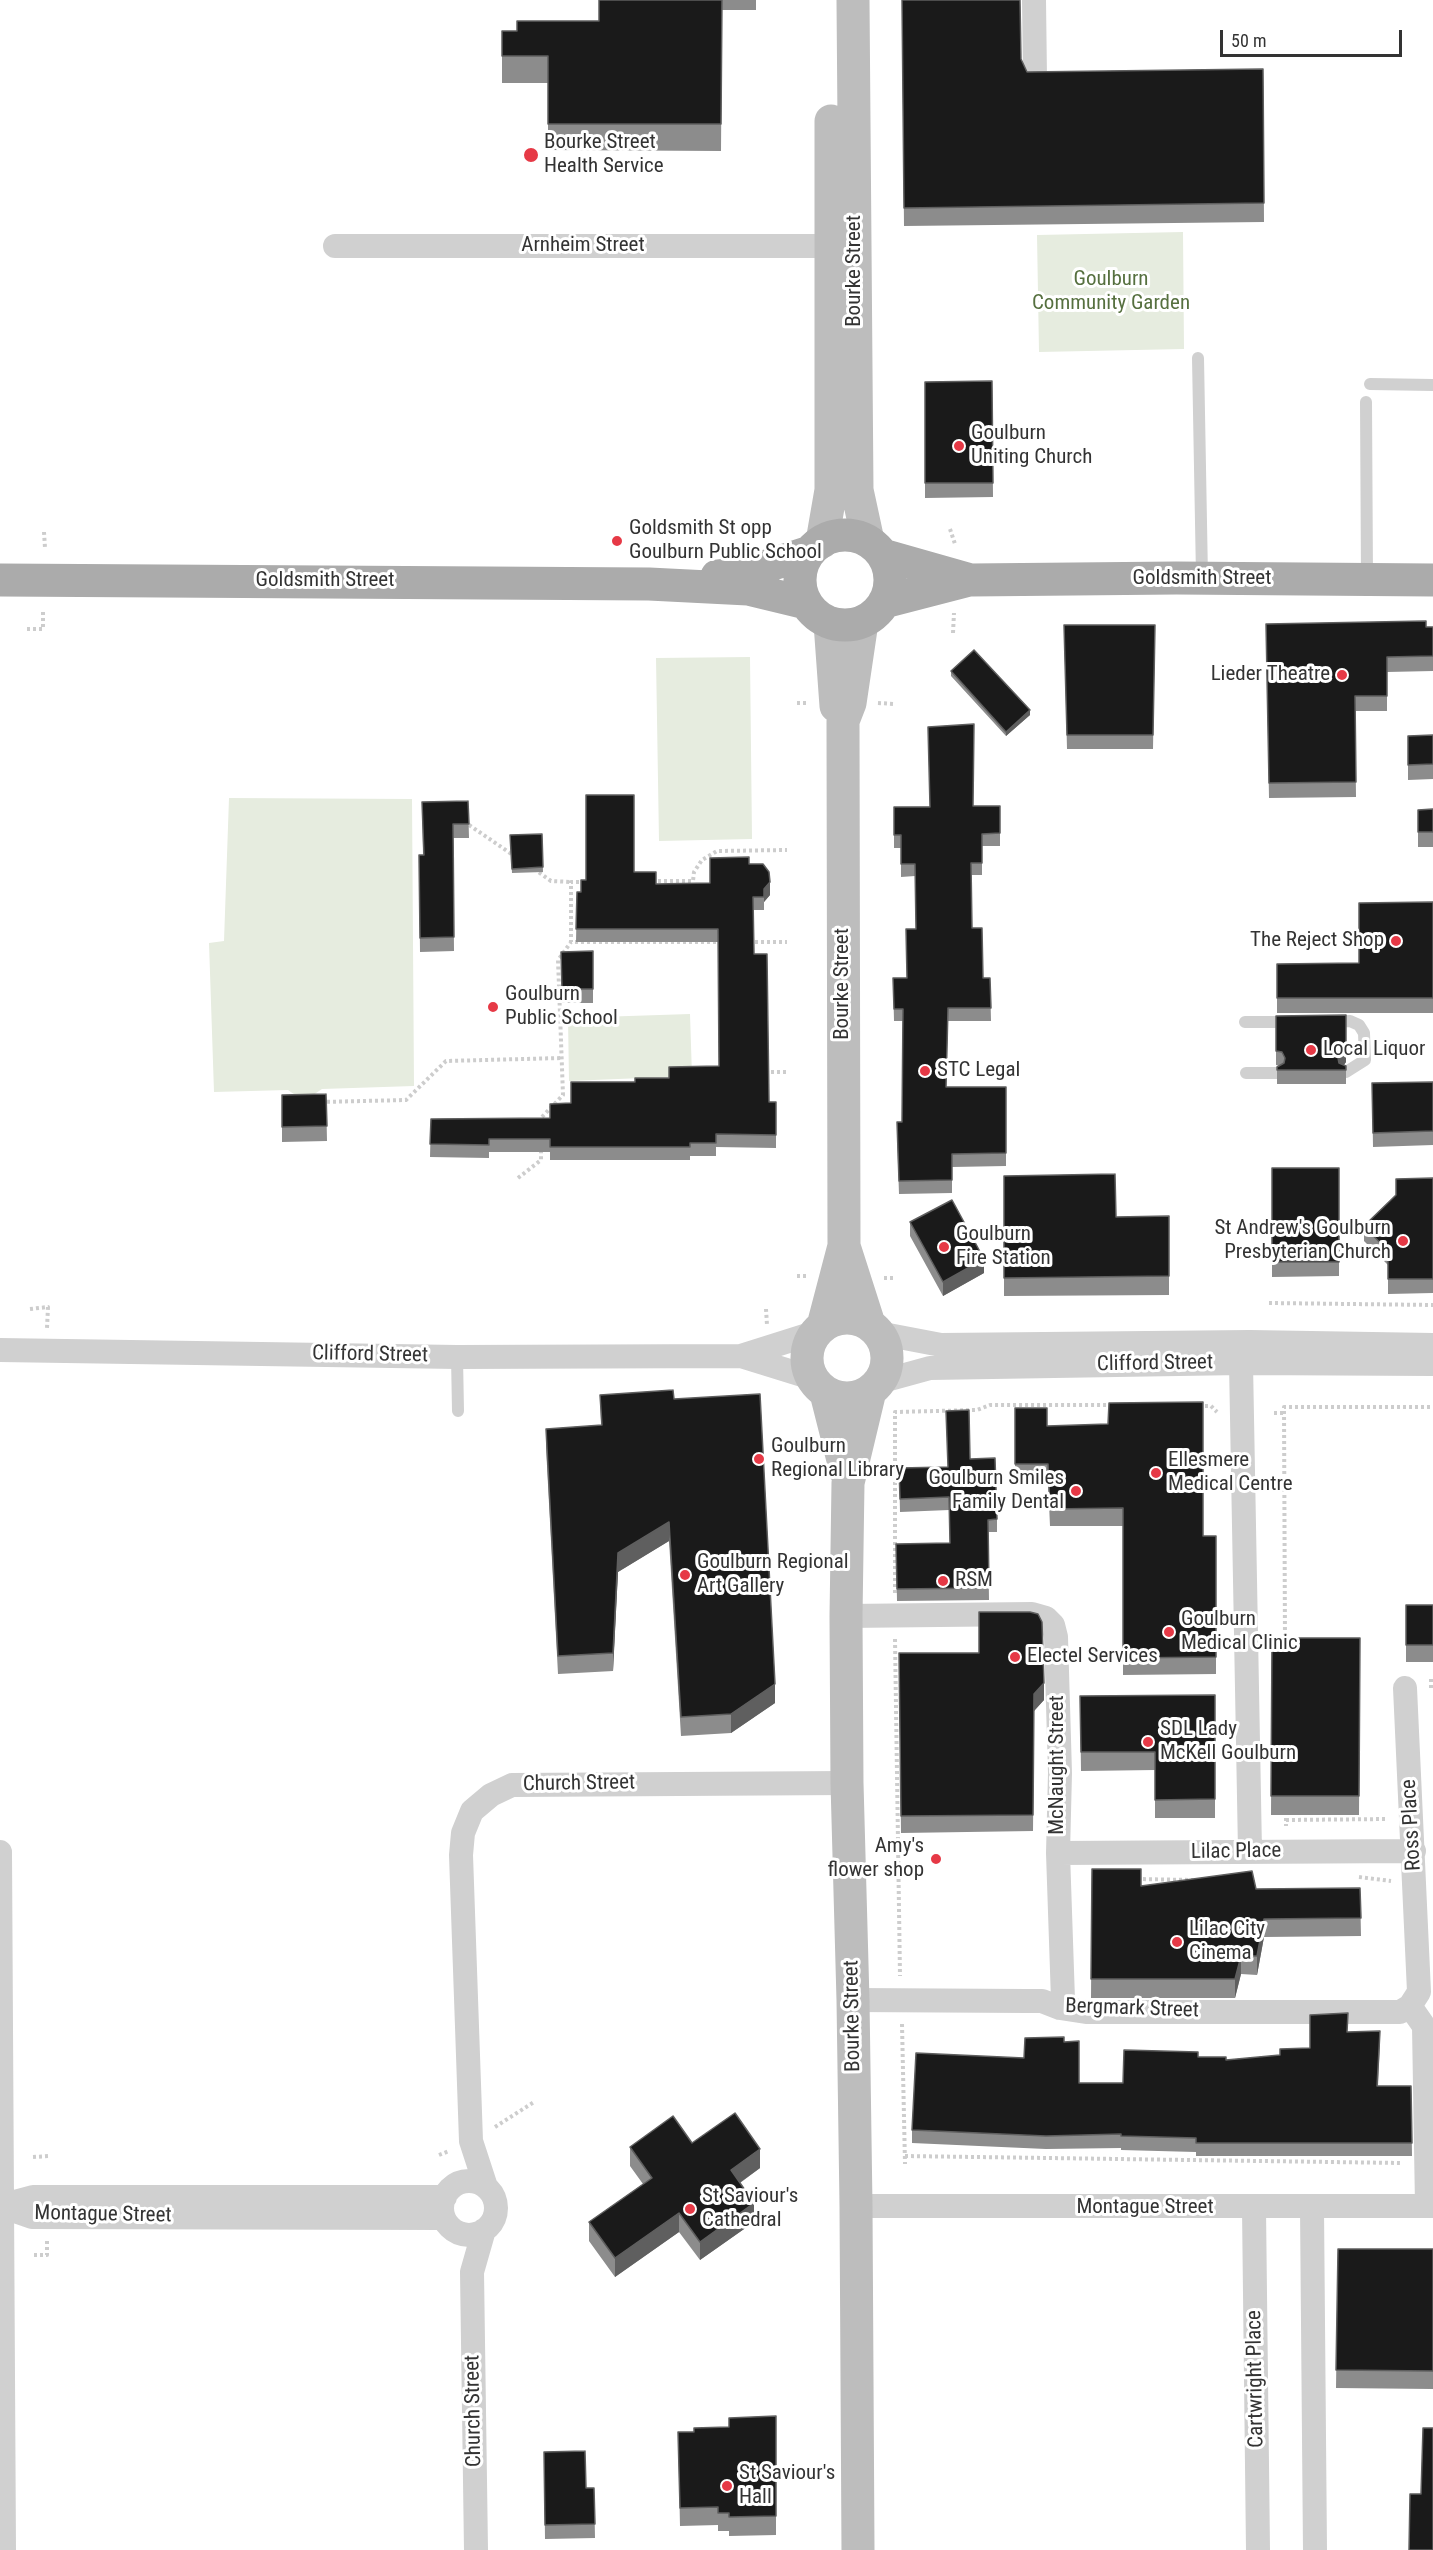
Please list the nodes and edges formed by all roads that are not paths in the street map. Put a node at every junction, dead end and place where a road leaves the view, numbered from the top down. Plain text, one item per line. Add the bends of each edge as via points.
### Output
1 (830, 0) edge
2 (853, 0) edge
3 (1034, 0) edge
4 (1035, 77) edge
5 (335, 246) dead end
6 (832, 246) junction
7 (1198, 358) dead end
8 (1370, 384) dead end
9 (1433, 385) edge
10 (1366, 402) dead end
11 (816, 547) junction
12 (876, 548) junction
13 (1202, 578) junction
14 (0, 580) edge
15 (1367, 580) junction
16 (1433, 580) edge
17 (649, 584) junction
18 (962, 593) junction
19 (846, 612) junction
20 (1245, 1022) dead end
21 (1346, 1072) edge
22 (1246, 1073) dead end
23 (1276, 1073) edge
24 (844, 1246) junction
25 (820, 1329) junction
26 (874, 1329) junction
27 (1433, 1345) edge
28 (0, 1350) edge
29 (1193, 1354) junction
30 (741, 1356) junction
31 (1247, 1356) junction
32 (457, 1357) junction
33 (1433, 1364) edge
34 (819, 1385) junction
35 (875, 1386) junction
36 (458, 1411) dead end
37 (848, 1483) junction
38 (846, 1616) junction
39 (1405, 1688) dead end
40 (847, 1783) junction
41 (1250, 1851) junction
42 (1414, 1851) junction
43 (0, 1852) edge
44 (1058, 1853) junction
45 (1425, 1899) edge
46 (854, 2000) junction
47 (1410, 2006) junction
48 (1060, 2008) junction
49 (471, 2141) junction
50 (486, 2187) junction
51 (1, 2206) edge
52 (856, 2206) junction
53 (1430, 2206) edge
54 (1254, 2208) junction
55 (1312, 2208) junction
56 (458, 2212) junction
57 (4, 2550) edge
58 (476, 2550) edge
59 (858, 2550) edge
60 (1258, 2550) edge
61 (1315, 2550) edge

1 - 6 main road, Bourke Street
2 - 12 main road, Bourke Street via 857,490
3 - 4 street
5 - 6 street, Arnheim Street
6 - 11 main road, Bourke Street via 831,490
7 - 13 lane
8 - 9 lane
10 - 15 lane
11 - 12 main road via 845,535
11 - 17 main road, Goldsmith Street via 748,572
11 - 19 main road via 801,571 800,582
12 - 18 main road, Goldsmith Street
12 - 19 main road via 890,579 889,591
13 - 15 main road, Goldsmith Street
13 - 18 main road, Goldsmith Street
14 - 17 main road, Goldsmith Street
15 - 16 main road, Goldsmith Street
17 - 19 main road, Goldsmith Street via 748,589
18 - 19 main road, Goldsmith Street
19 - 24 main road, Bourke Street via 850,703 843,721
20 - 21 lane via 1359,1025 1364,1033 1365,1060
22 - 23 lane
24 - 25 main road, Bourke Street
24 - 26 main road, Bourke Street
25 - 26 main road via 846,1318 858,1319
25 - 30 street, Clifford Street
25 - 34 main road via 809,1344 807,1358
26 - 29 street, Clifford Street via 941,1345
26 - 35 main road via 885,1344 887,1358 885,1371
27 - 31 street, Clifford Street
28 - 32 street, Clifford Street
29 - 31 street, Clifford Street
29 - 35 street, Clifford Street via 930,1368
30 - 32 street, Clifford Street
30 - 34 street, Clifford Street
31 - 33 street, Clifford Street
31 - 41 street
32 - 36 lane
34 - 35 main road via 849,1398
34 - 37 main road, Bourke Street
35 - 37 main road, Bourke Street
37 - 38 main road, Bourke Street
38 - 40 main road, Bourke Street
38 - 44 street, McNaught Street via 1032,1614 1053,1625
39 - 42 street, Ross Place
40 - 46 main road, Bourke Street
40 - 49 street, Church Street via 512,1785 491,1795 472,1811 463,1833 461,1855
41 - 42 street, Lilac Place
41 - 44 street, Lilac Place
42 - 45 street, Ross Place
43 - 51 street
44 - 48 street, McNaught Street via 1063,1997
45 - 47 street, Ross Place via 1419,1992
46 - 48 street, Bergmark Street via 1042,2001
46 - 52 main road, Bourke Street
47 - 48 street, Bergmark Street via 1389,2013 1086,2012
47 - 53 street via 1424,2026
49 - 50 street, Church Street
49 - 56 street, Church Street
50 - 56 street, Montague Street via 474,2182
50 - 56 street, Church Street via 494,2197 492,2221
51 - 56 street, Montague Street via 33,2197 207,2207
51 - 57 street
52 - 54 street, Montague Street
52 - 59 main road, Bourke Street
53 - 55 street, Montague Street
54 - 55 street, Montague Street
54 - 60 street, Cartwright Place
55 - 61 street
56 - 58 street, Church Street via 472,2272

